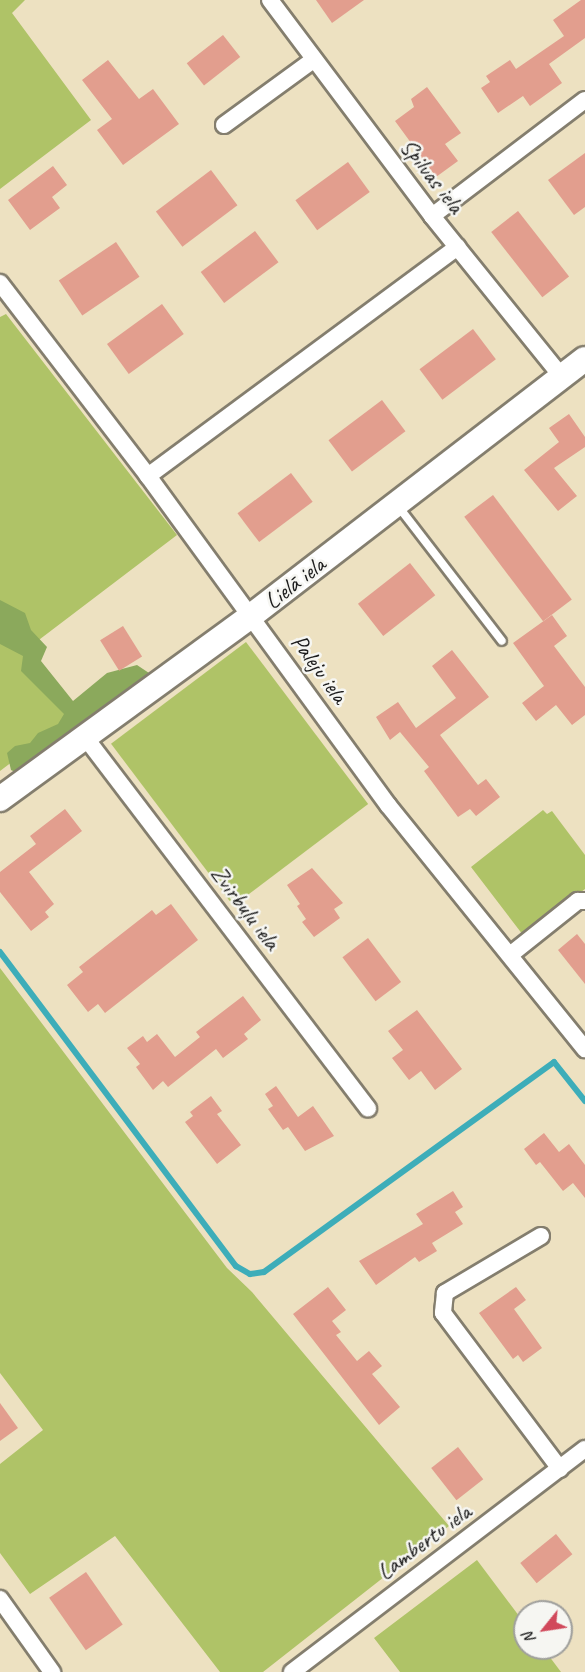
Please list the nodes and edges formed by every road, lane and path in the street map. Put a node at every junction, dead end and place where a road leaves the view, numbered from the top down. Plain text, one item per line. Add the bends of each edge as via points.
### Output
1 (270, 0) edge
2 (313, 60) junction
3 (585, 100) edge
4 (224, 125) dead end
5 (432, 216) junction
6 (457, 247) junction
7 (0, 283) edge
8 (585, 359) edge
9 (562, 376) junction
10 (148, 476) junction
11 (397, 504) junction
12 (251, 616) junction
13 (502, 641) dead end
14 (85, 737) junction
15 (0, 799) edge
16 (585, 901) edge
17 (510, 955) junction
18 (585, 1049) edge
19 (368, 1109) dead end
20 (541, 1236) dead end
21 (585, 1449) edge
22 (560, 1469) junction
23 (0, 1599) edge
24 (52, 1672) edge
25 (292, 1672) edge

1 - 2 street, Spilvas iela
2 - 4 street
2 - 5 street, Spilvas iela
3 - 5 street
5 - 6 street, Spilvas iela
6 - 9 street, Spilvas iela
6 - 10 street
7 - 10 street, Paleju iela
8 - 9 street, Lielā iela
9 - 11 street, Lielā iela
10 - 12 street, Paleju iela
11 - 12 street, Lielā iela
11 - 13 lane
12 - 14 street, Lielā iela
12 - 17 street, Paleju iela via 388,805
14 - 15 street, Lielā iela
14 - 19 street, Zvirbuļu iela
16 - 17 street via 578,901
17 - 18 street, Paleju iela
20 - 22 street via 445,1293 444,1314
21 - 22 street, Lambertu iela
22 - 25 street, Lambertu iela
23 - 24 street

